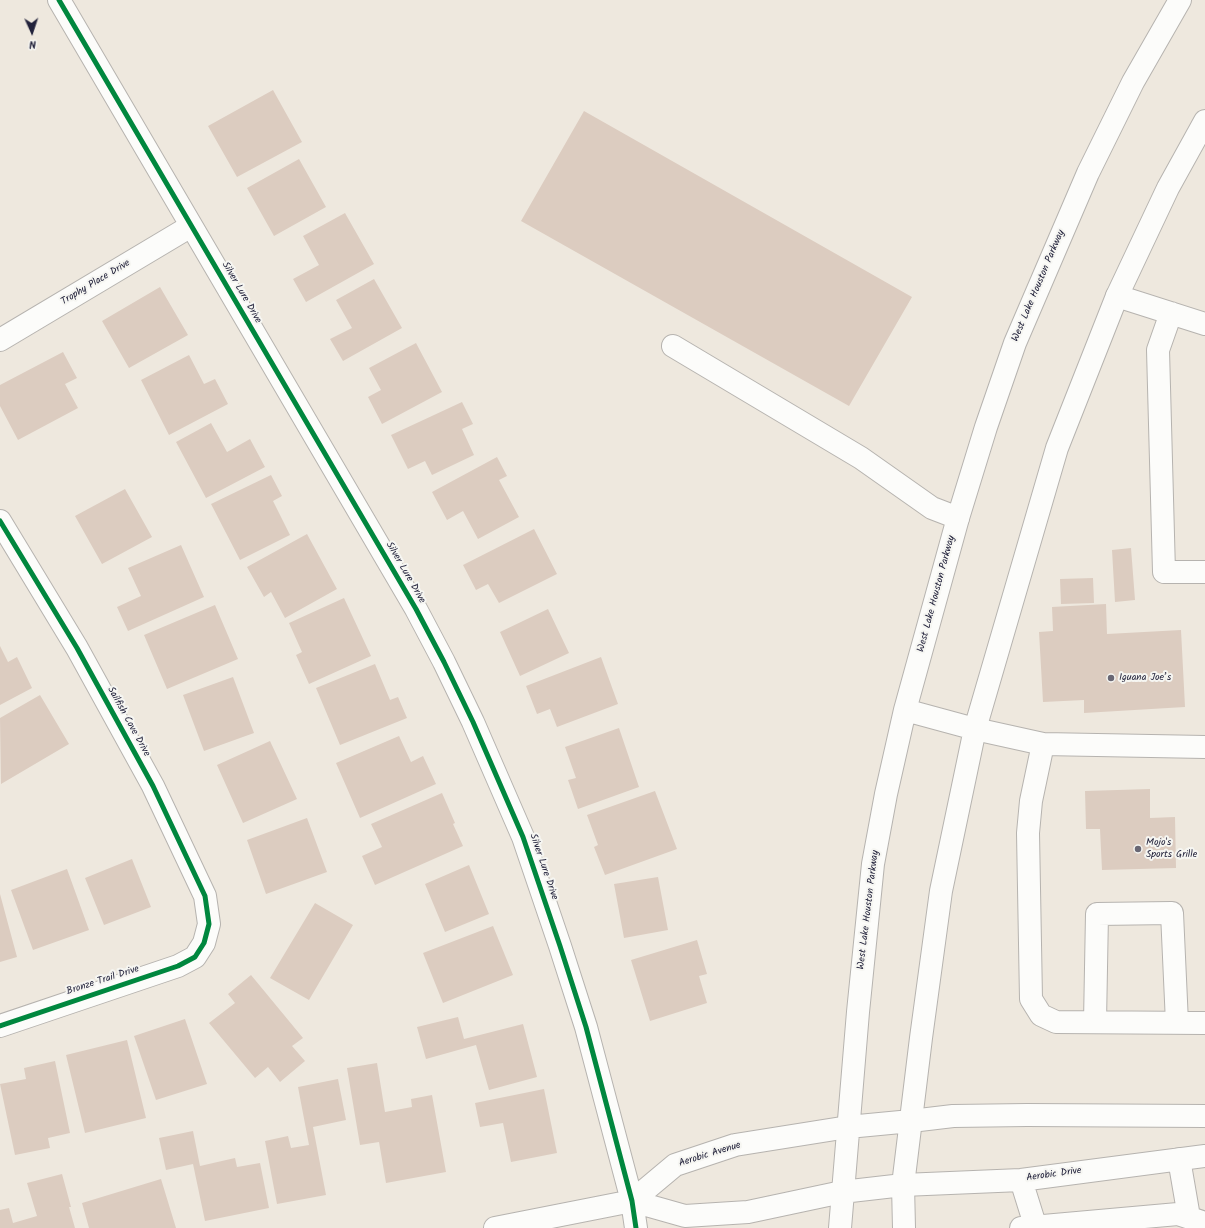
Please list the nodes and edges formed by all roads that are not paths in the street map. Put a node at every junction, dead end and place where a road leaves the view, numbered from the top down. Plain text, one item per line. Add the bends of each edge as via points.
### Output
1 (58, 0) edge
2 (1180, 0) edge
3 (1205, 121) edge
4 (191, 226) junction
5 (1118, 296) junction
6 (1171, 313) junction
7 (1205, 324) edge
8 (0, 340) edge
9 (673, 346) dead end
10 (958, 518) junction
11 (0, 521) edge
12 (1205, 572) edge
13 (905, 710) junction
14 (975, 729) junction
15 (1042, 744) junction
16 (1205, 747) edge
17 (204, 943) joint
18 (1095, 1022) junction
19 (1177, 1023) junction
20 (1205, 1023) edge
21 (0, 1026) edge
22 (1205, 1116) edge
23 (911, 1121) junction
24 (848, 1127) junction
25 (1205, 1156) edge
26 (1178, 1159) junction
27 (1021, 1180) junction
28 (903, 1185) junction
29 (842, 1192) junction
30 (632, 1202) junction
31 (1197, 1220) edge
32 (496, 1228) edge
33 (636, 1228) edge
34 (840, 1228) edge
35 (904, 1228) edge
36 (1031, 1228) edge

1 - 4 street, Silver Lure Drive
2 - 10 street, West Lake Houston Parkway via 1133,82 1085,180 1015,343
3 - 5 street via 1168,188
4 - 8 street, Trophy Place Drive
4 - 30 street, Silver Lure Drive via 416,609 474,722 523,837 560,946 586,1027
5 - 6 street
5 - 14 street via 1057,448
6 - 7 street
6 - 12 street via 1158,350 1164,572
9 - 10 street via 861,458 932,508
10 - 13 street, West Lake Houston Parkway
11 - 17 street, Sailfish Cove Drive via 77,648 153,786 205,896 209,924
13 - 14 street
13 - 24 street, West Lake Houston Parkway via 873,864
14 - 15 street
14 - 23 street via 941,891
15 - 16 street
15 - 18 street via 1031,801 1028,833 1031,999 1041,1015 1056,1022
17 - 21 street, Bronze Trail Drive via 195,957 178,966
18 - 19 street
18 - 19 street via 1097,914 1172,913
19 - 20 street
22 - 23 street via 1027,1114 953,1116
23 - 24 street, Aerobic Avenue
23 - 28 street
24 - 29 street, West Lake Houston Parkway
24 - 30 street, Aerobic Avenue via 735,1145 675,1165
25 - 26 street, Aerobic Drive
26 - 27 street, Aerobic Drive
26 - 31 street
27 - 28 street, Aerobic Drive
27 - 36 street
28 - 29 street, Aerobic Drive
28 - 35 street
29 - 30 street, Aerobic Avenue via 748,1212 684,1216
29 - 34 street, West Lake Houston Parkway
30 - 32 street, Aerobic Avenue
30 - 33 street, Silver Lure Drive
31 - 36 street via 1178,1214

